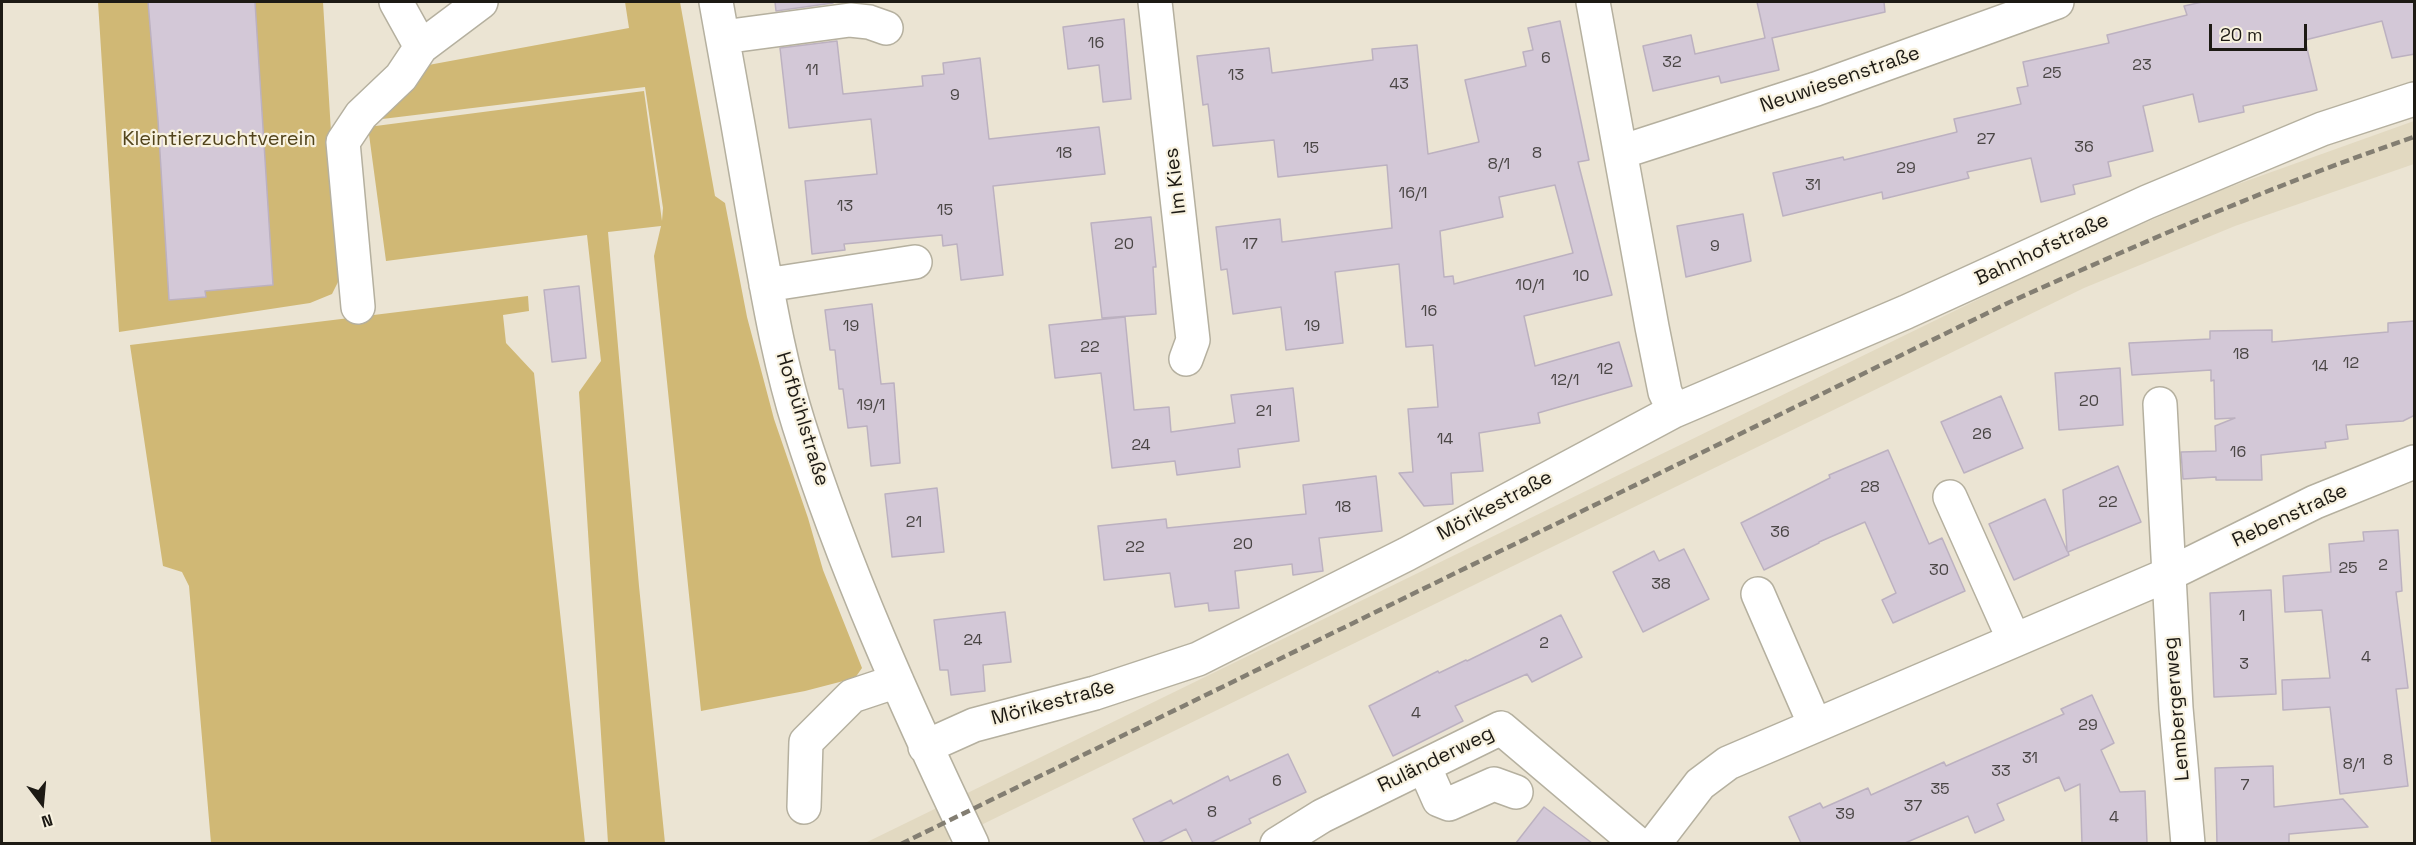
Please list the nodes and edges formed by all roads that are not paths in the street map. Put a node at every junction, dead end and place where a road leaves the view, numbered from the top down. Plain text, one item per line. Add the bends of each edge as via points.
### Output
1 (396, 2) edge
2 (481, 2) edge
3 (716, 2) edge
4 (1155, 2) edge
5 (1593, 2) edge
6 (2057, 2) edge
7 (886, 28) dead end
8 (723, 37) junction
9 (421, 47) junction
10 (2415, 99) edge
11 (1621, 152) junction
12 (915, 262) dead end
13 (766, 285) junction
14 (358, 307) dead end
15 (1186, 358) dead end
16 (2160, 404) dead end
17 (1674, 411) junction
18 (2415, 462) edge
19 (1950, 497) dead end
20 (2167, 575) junction
21 (1758, 594) dead end
22 (2014, 640) junction
23 (897, 681) junction
24 (1815, 725) junction
25 (926, 747) junction
26 (1424, 766) junction
27 (1516, 792) dead end
28 (804, 807) dead end
29 (965, 830) edge
30 (1277, 843) edge
31 (1638, 843) edge
32 (1654, 843) edge
33 (2188, 843) edge

1 - 9 street
2 - 9 street
3 - 8 street, Hofbühlstraße
4 - 15 street, Im Kies via 1191,316 1193,340
5 - 11 street
6 - 11 street, Neuwiesenstraße via 1816,89
7 - 8 street via 850,20
8 - 13 street, Hofbühlstraße
9 - 14 street via 401,77 361,115 343,142
10 - 17 street, Bahnhofstraße via 2322,129 2147,202 1906,312
11 - 17 street via 1665,392
12 - 13 street
13 - 23 street, Hofbühlstraße via 799,424
16 - 20 street
17 - 25 street, Mörikestraße via 1407,554 1208,654 1095,693 974,725
18 - 20 street, Rebenstraße via 2315,502
19 - 22 street
20 - 22 street, Rebenstraße
20 - 33 street, Lembergerweg
21 - 24 street
22 - 24 street, Rebenstraße
23 - 25 street, Hofbühlstraße
23 - 28 street via 852,696 806,742
24 - 32 street, Rebenstraße via 1728,763 1700,784
25 - 29 street, Hofbühlstraße
26 - 27 street via 1439,800 1449,804 1494,784
26 - 30 street, Ruländerweg via 1322,816
26 - 31 street, Ruländerweg via 1501,728

